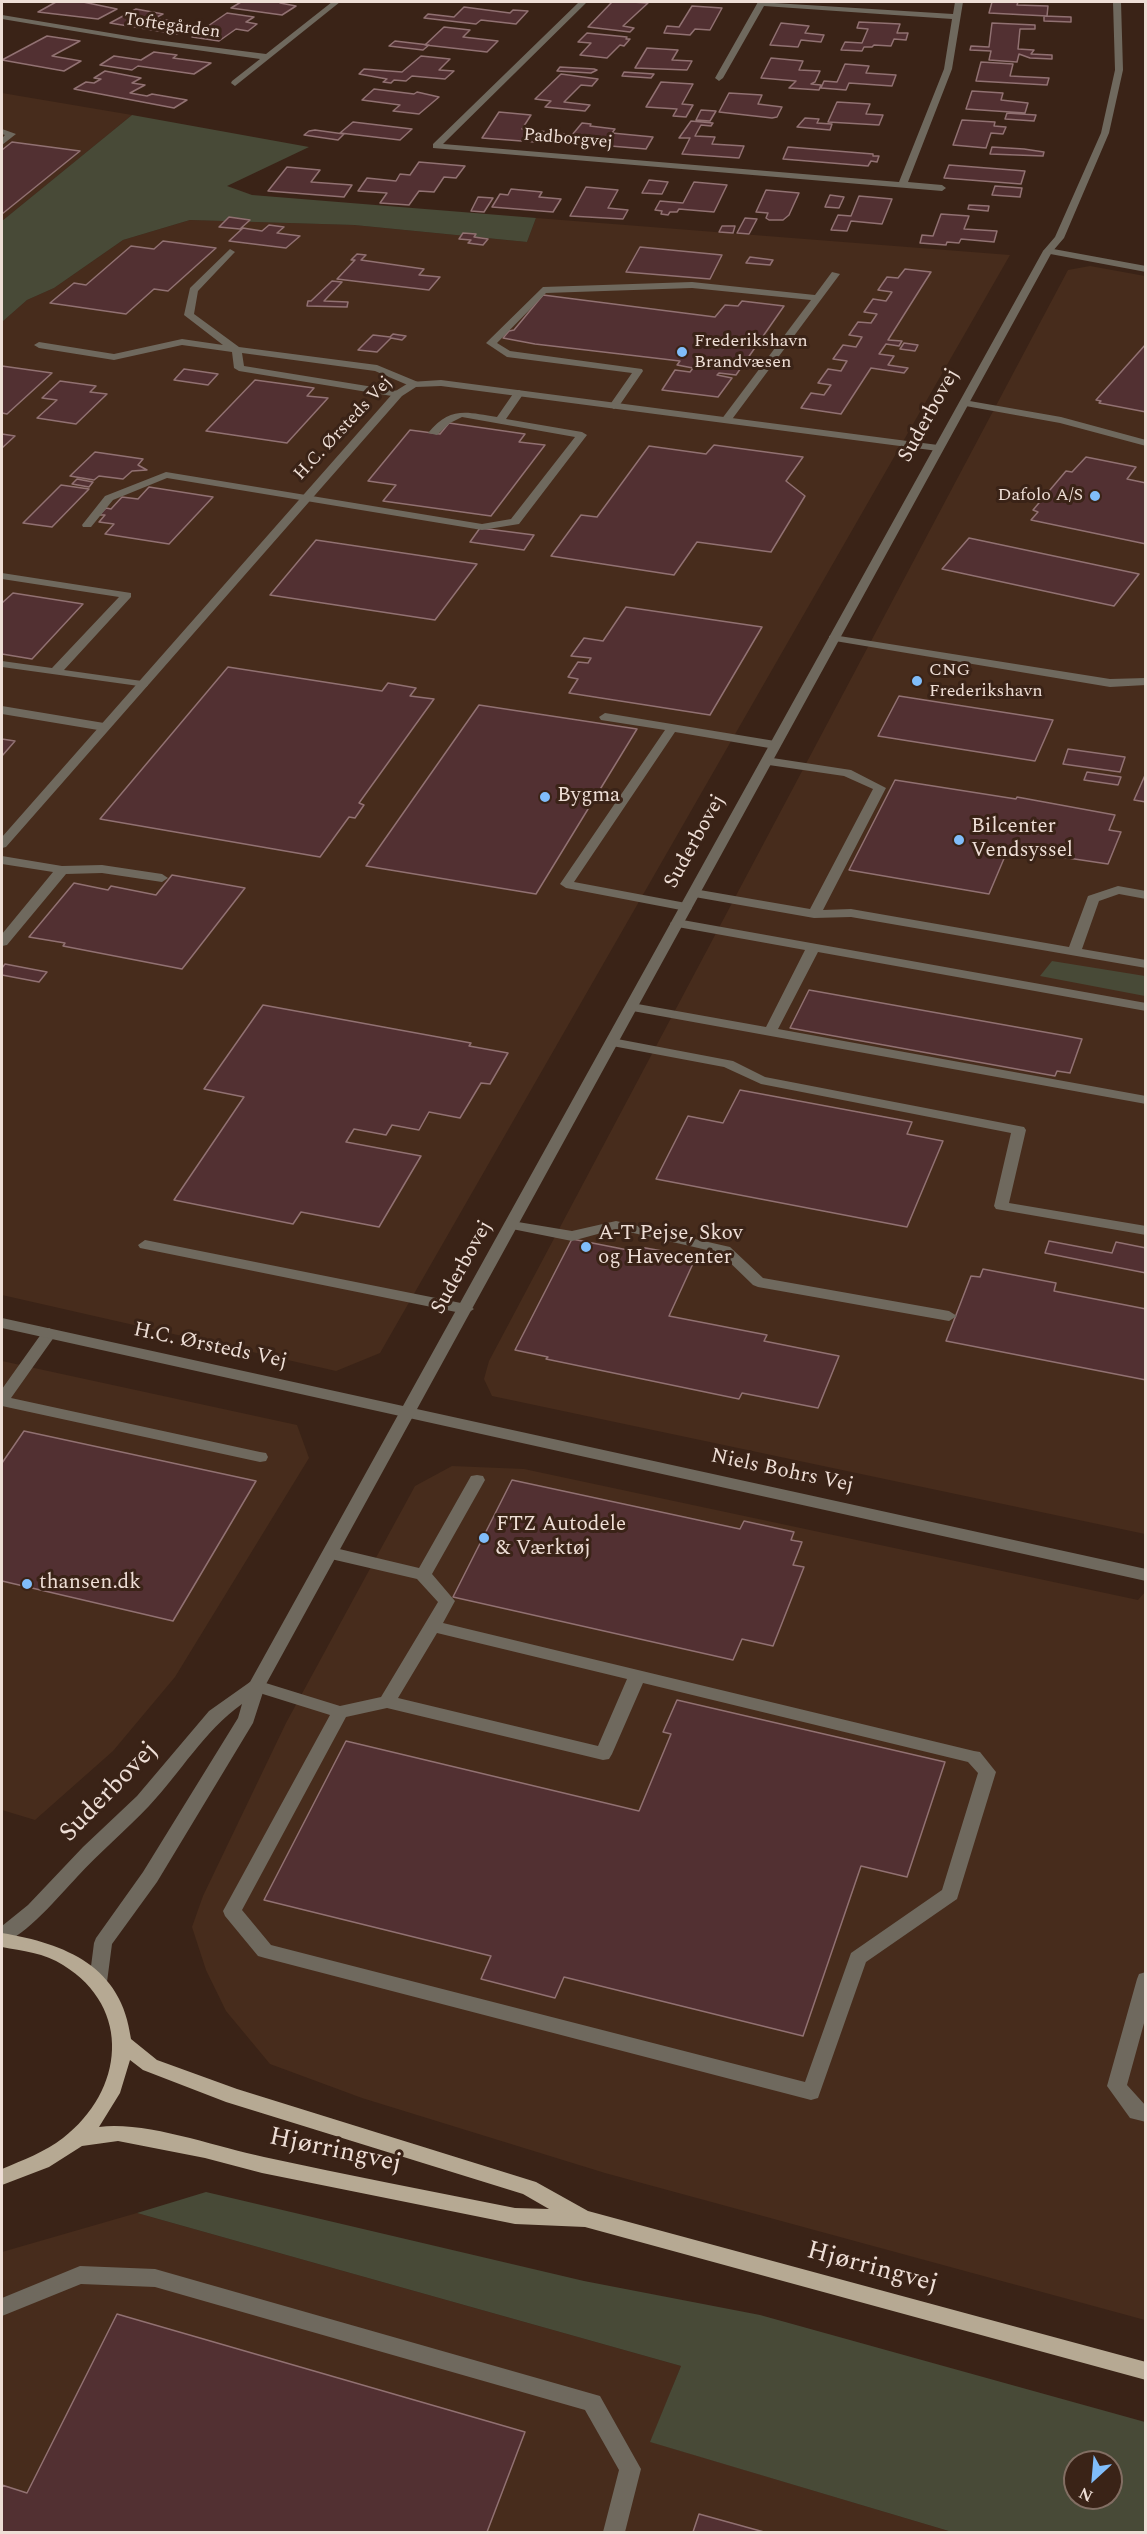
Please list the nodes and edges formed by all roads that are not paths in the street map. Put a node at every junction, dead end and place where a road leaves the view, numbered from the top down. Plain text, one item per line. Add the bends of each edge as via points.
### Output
1 (336, 2) edge
2 (583, 2) edge
3 (959, 2) edge
4 (1117, 2) edge
5 (2, 17) edge
6 (958, 17) junction
7 (267, 57) junction
8 (719, 78) dead end
9 (235, 83) dead end
10 (2, 132) edge
11 (2, 142) edge
12 (903, 184) junction
13 (942, 188) dead end
14 (1048, 251) junction
15 (230, 252) dead end
16 (1146, 269) edge
17 (836, 274) dead end
18 (817, 298) junction
19 (39, 345) dead end
20 (237, 350) junction
21 (414, 384) junction
22 (519, 393) junction
23 (398, 394) junction
24 (964, 403) junction
25 (614, 406) junction
26 (500, 420) junction
27 (726, 420) junction
28 (434, 433) dead end
29 (1146, 443) edge
30 (938, 448) junction
31 (308, 497) junction
32 (87, 525) dead end
33 (2, 576) edge
34 (833, 638) junction
35 (2, 664) edge
36 (55, 672) junction
37 (1146, 681) edge
38 (142, 685) junction
39 (2, 710) edge
40 (605, 717) dead end
41 (104, 727) junction
42 (674, 727) junction
43 (775, 745) junction
44 (766, 761) junction
45 (2, 842) edge
46 (2, 860) edge
47 (62, 870) junction
48 (162, 878) dead end
49 (694, 893) junction
50 (1146, 895) edge
51 (686, 907) junction
52 (814, 914) junction
53 (677, 923) junction
54 (2, 942) edge
55 (813, 948) junction
56 (1074, 952) junction
57 (1146, 964) edge
58 (632, 1007) junction
59 (1146, 1007) edge
60 (770, 1032) junction
61 (612, 1042) junction
62 (1146, 1100) edge
63 (512, 1225) junction
64 (1146, 1231) edge
65 (145, 1245) dead end
66 (466, 1309) junction
67 (950, 1317) dead end
68 (2, 1323) edge
69 (49, 1333) junction
70 (2, 1401) edge
71 (409, 1413) junction
72 (260, 1457) dead end
73 (477, 1480) dead end
74 (331, 1552) junction
75 (423, 1575) junction
76 (1146, 1575) edge
77 (432, 1626) junction
78 (638, 1676) junction
79 (256, 1686) junction
80 (387, 1702) junction
81 (340, 1712) junction
82 (2, 1938) edge
83 (1146, 1979) edge
84 (98, 1982) junction
85 (124, 2044) junction
86 (1146, 2114) edge
87 (77, 2138) junction
88 (2, 2176) edge
89 (585, 2219) junction
90 (2, 2307) edge
91 (1146, 2371) edge
92 (614, 2532) edge

1 - 7 street
2 - 12 street, Padborgvej via 436,146
3 - 6 street
4 - 14 street, Suderbovej via 1119,70 1105,134 1059,238
5 - 7 street, Toftegården
6 - 8 street via 761,3
6 - 12 street via 948,69
7 - 9 street
10 - 11 street via 12,134
12 - 13 street, Padborgvej
14 - 16 street
14 - 24 street, Suderbovej
15 - 20 street via 194,290 189,315
17 - 18 street
18 - 25 street via 692,285 543,290 491,343 507,354 638,371
18 - 27 street
19 - 20 street via 114,357 182,342
20 - 21 street via 377,368
20 - 23 street via 239,368
21 - 22 street, H.C. Ørsteds Vej via 441,383
21 - 23 street, H.C. Ørsteds Vej
22 - 25 street, H.C. Ørsteds Vej
22 - 26 street
23 - 31 street, H.C. Ørsteds Vej
24 - 29 street via 1061,420
24 - 30 street, Suderbovej
25 - 27 street, H.C. Ørsteds Vej
26 - 28 street via 461,414
26 - 31 street via 582,435 515,522 482,527
27 - 30 street, H.C. Ørsteds Vej
30 - 34 street, Suderbovej
31 - 32 street via 166,475 109,498
31 - 38 street, H.C. Ørsteds Vej
33 - 36 street via 127,595
34 - 37 street via 1110,683
34 - 43 street, Suderbovej
35 - 36 street
36 - 38 street
38 - 41 street, H.C. Ørsteds Vej
39 - 41 street
40 - 42 street
41 - 45 street, H.C. Ørsteds Vej
42 - 43 street
42 - 51 street via 566,884
43 - 44 street, Suderbovej
44 - 49 street, Suderbovej
44 - 52 street via 847,773 880,788
46 - 47 street
47 - 48 street via 102,868
47 - 54 street
49 - 51 street, Suderbovej
49 - 52 street
50 - 56 street via 1118,890 1093,899
51 - 53 street, Suderbovej
52 - 56 street via 851,913
53 - 55 street
53 - 58 street, Suderbovej
55 - 59 street
55 - 60 street
56 - 57 street
58 - 60 street
58 - 61 street, Suderbovej
60 - 62 street
61 - 63 street, Suderbovej
61 - 64 street via 728,1064 761,1080 1019,1130 1001,1206
63 - 66 street, Suderbovej
63 - 67 street via 572,1236 616,1225 725,1250 758,1282
65 - 66 street
66 - 71 street, Suderbovej
68 - 69 street, H.C. Ørsteds Vej
69 - 70 street
69 - 71 street, H.C. Ørsteds Vej
70 - 72 street
71 - 74 street, Suderbovej
71 - 76 street, Niels Bohrs Vej
73 - 75 street
74 - 75 street
74 - 79 street, Suderbovej
75 - 77 street via 447,1601
77 - 78 street
77 - 80 street
78 - 80 street via 603,1754
78 - 81 street via 974,1757 987,1772 950,1894 858,1958 810,2092 265,1951 232,1911
79 - 81 street
79 - 82 street, Suderbovej via 215,1715 143,1801
79 - 84 street, Suderbovej via 247,1719 150,1877 103,1943
80 - 81 street
82 - 84 main road via 37,1945 71,1960
83 - 86 street via 1117,2086 1137,2112
84 - 85 main road via 117,2010
85 - 87 main road via 118,2077 103,2109
85 - 89 main road, Hjørringvej via 150,2065 233,2096 529,2188
87 - 88 main road via 36,2165
87 - 89 main road, Hjørringvej via 118,2133 515,2216
89 - 91 main road, Hjørringvej
90 - 92 street via 80,2275 155,2278 592,2403 630,2469

